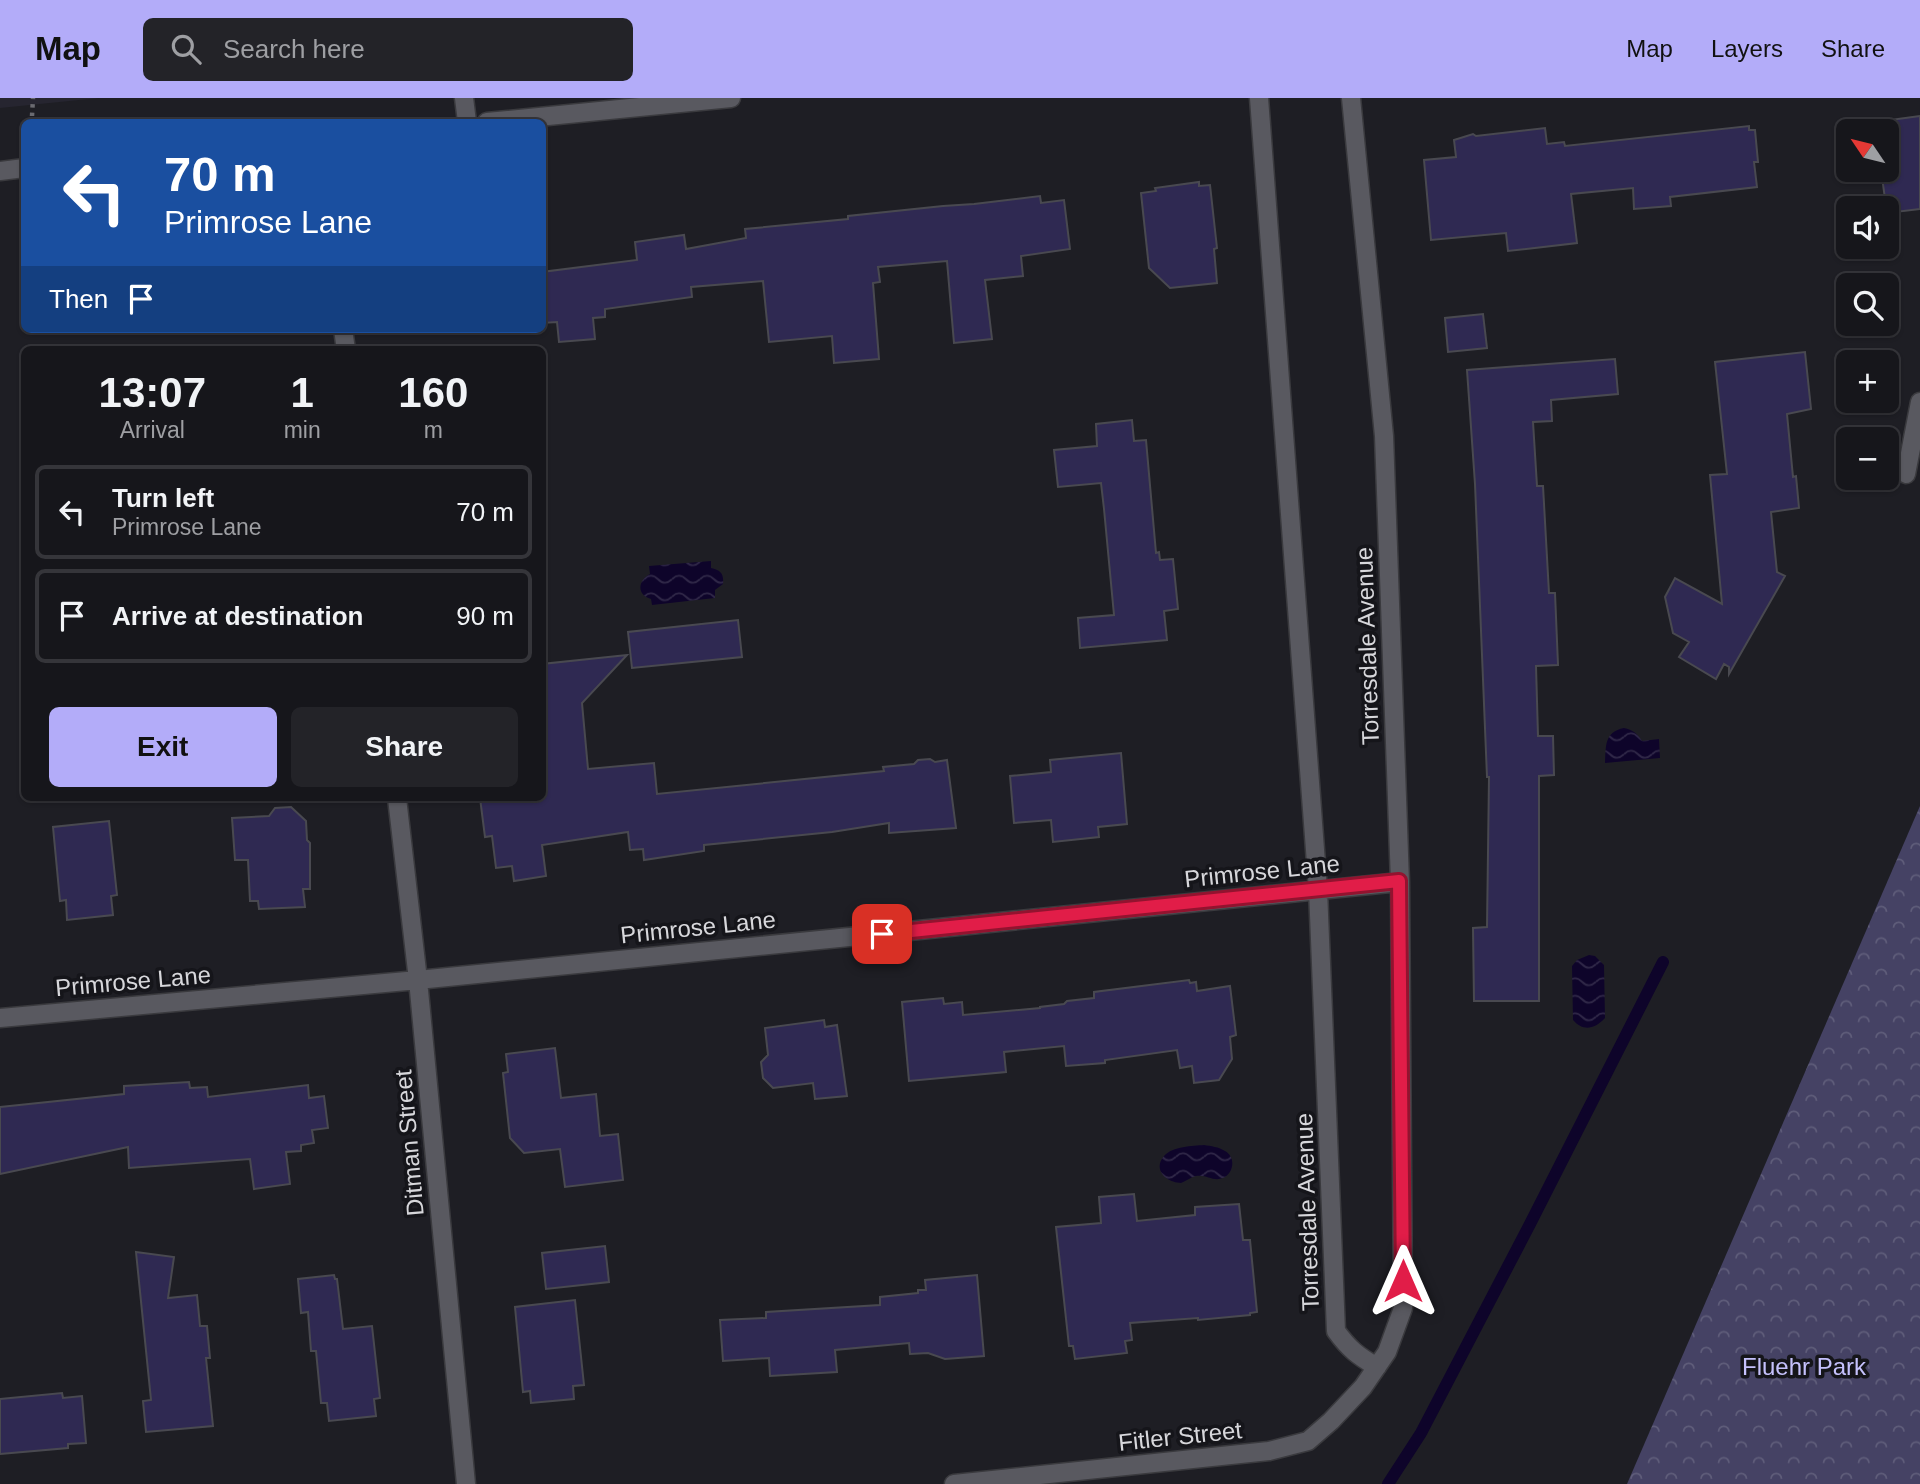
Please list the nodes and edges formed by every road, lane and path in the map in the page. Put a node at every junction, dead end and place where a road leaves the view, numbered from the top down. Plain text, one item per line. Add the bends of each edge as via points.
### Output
1 (33, 98) edge
2 (464, 98) edge
3 (731, 98) edge
4 (1259, 98) edge
5 (1351, 98) edge
6 (711, 99) edge
7 (32, 116) dead end
8 (467, 119) edge
9 (516, 119) edge
10 (21, 169) edge
11 (0, 171) edge
12 (1920, 402) edge
13 (1906, 474) dead end
14 (397, 801) edge
15 (1399, 881) junction
16 (1318, 890) junction
17 (418, 980) junction
18 (0, 1018) edge
19 (1377, 1367) junction
20 (466, 1484) edge
21 (954, 1484) edge

1 - 7 path
2 - 8 street
3 - 6 street
4 - 16 street, Torresdale Avenue
5 - 15 street, Torresdale Avenue via 1384,436
6 - 9 street
10 - 11 street
12 - 13 street
14 - 17 street, Ditman Street
15 - 16 street, Primrose Lane
15 - 19 street, Torresdale Avenue via 1403,1308
16 - 17 street, Primrose Lane
16 - 19 street, Torresdale Avenue via 1336,1331 1357,1356
17 - 18 street, Primrose Lane
17 - 20 street, Ditman Street
19 - 21 street, Fitler Street via 1308,1441 1269,1451

